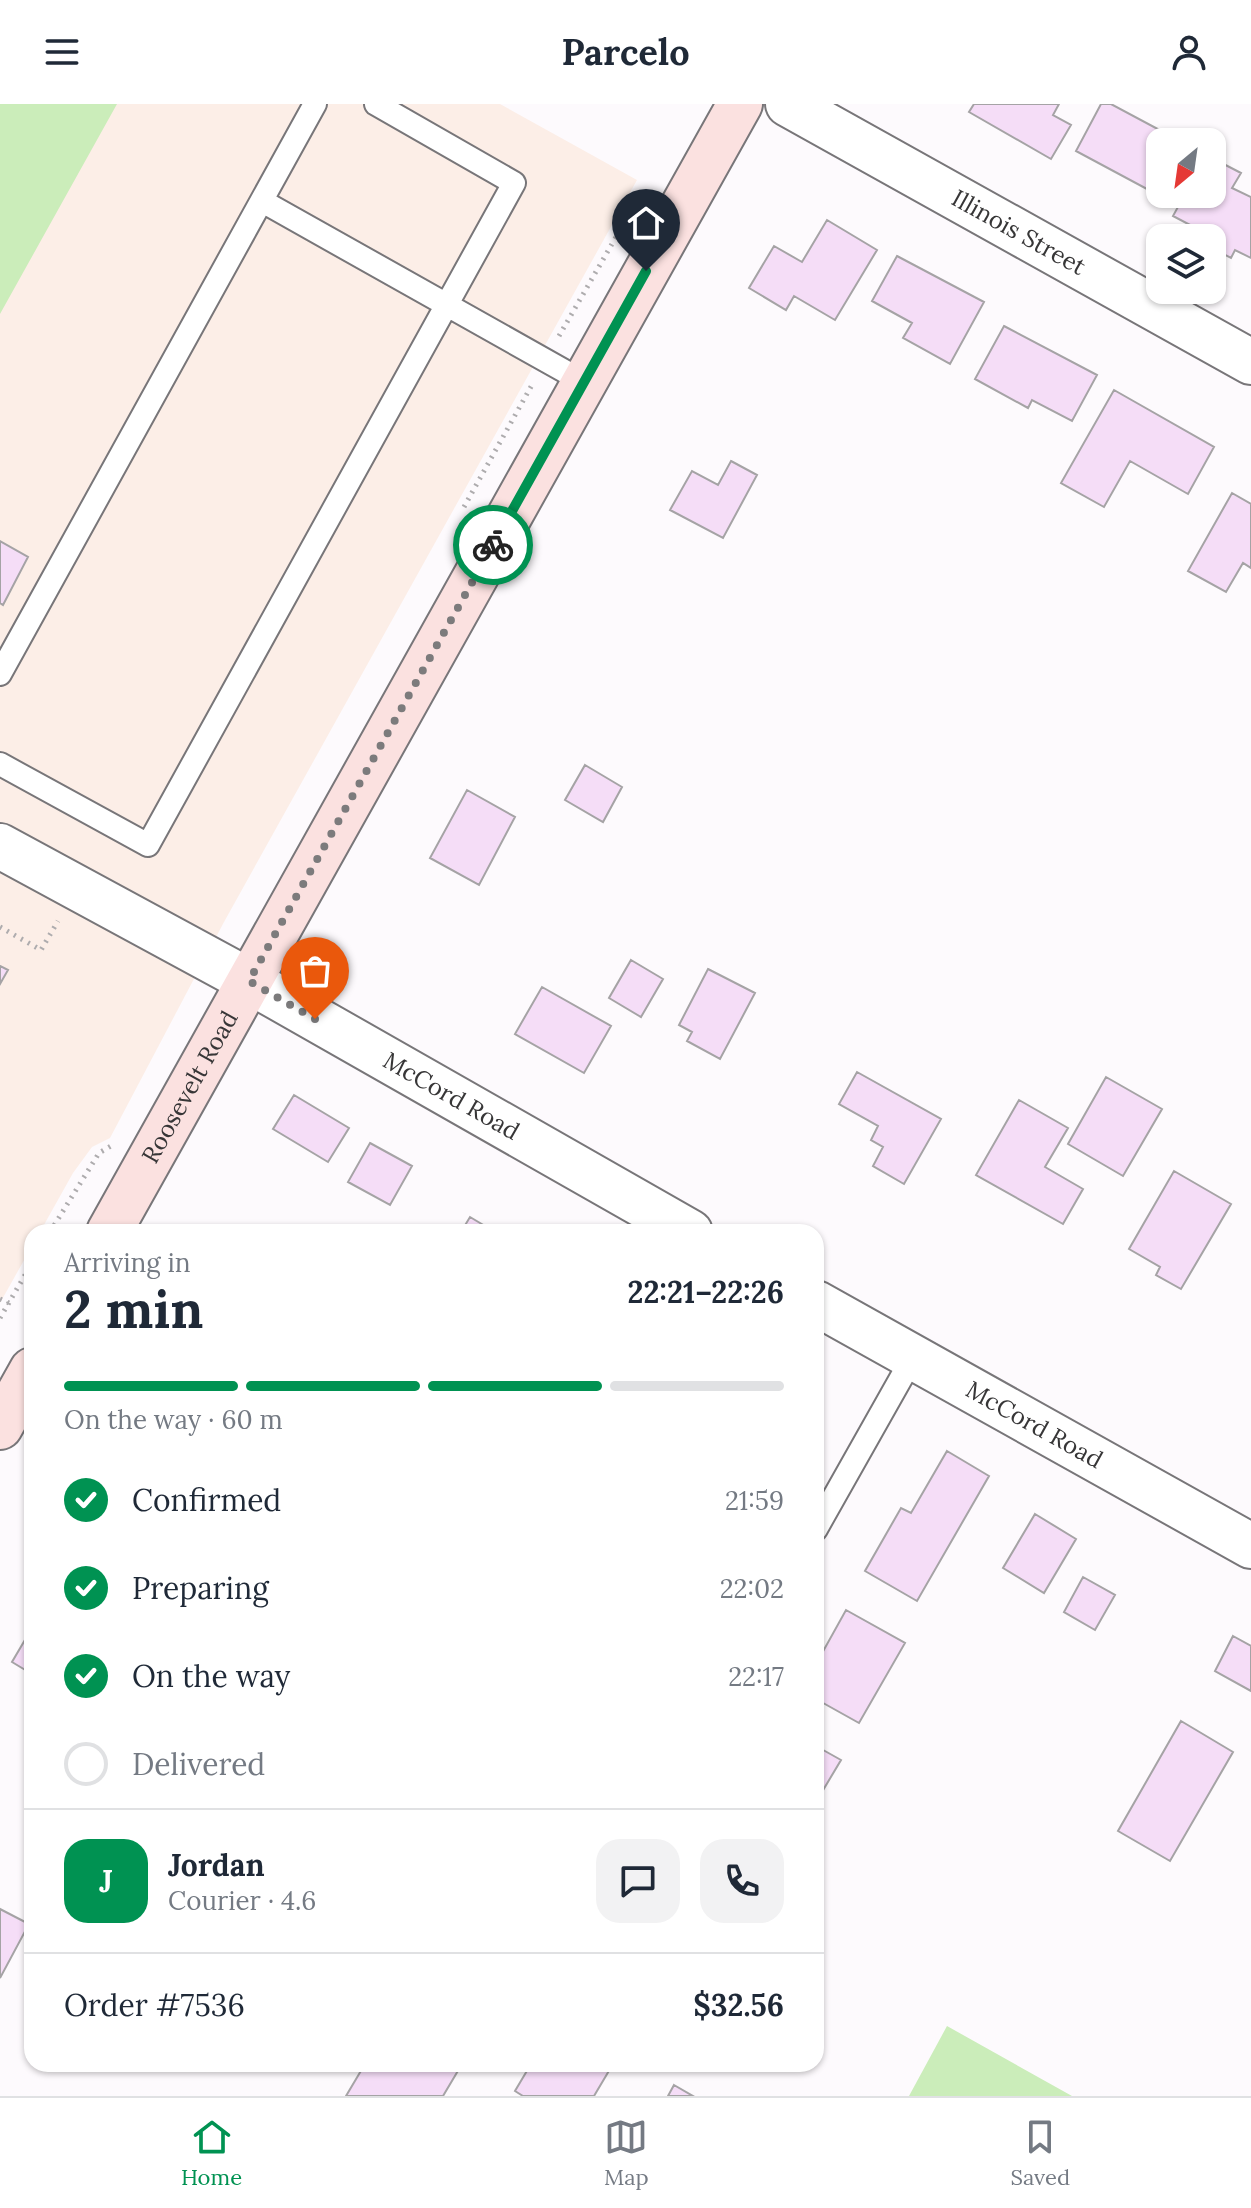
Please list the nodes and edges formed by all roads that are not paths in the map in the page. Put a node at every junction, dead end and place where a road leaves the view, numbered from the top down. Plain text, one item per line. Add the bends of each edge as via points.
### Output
1 (315, 104) edge
2 (376, 104) edge
3 (740, 104) edge
4 (788, 104) edge
5 (262, 201) junction
6 (445, 304) junction
7 (1251, 362) edge
8 (584, 382) junction
9 (8, 640) edge
10 (0, 674) edge
11 (0, 764) edge
12 (0, 846) edge
13 (249, 981) junction
14 (113, 1224) edge
15 (676, 1224) edge
16 (824, 1307) edge
17 (913, 1357) junction
18 (24, 1384) edge
19 (0, 1427) edge
20 (824, 1515) edge
21 (1251, 1546) edge

1 - 5 lane
2 - 6 lane via 514,183
3 - 8 street, Roosevelt Road
4 - 7 street, Illinois Street
5 - 6 lane
5 - 9 lane
6 - 8 lane
6 - 11 lane via 148,845
8 - 13 street, Roosevelt Road
9 - 10 lane
12 - 13 street, McCord Road
13 - 14 street, Roosevelt Road
13 - 15 street, McCord Road
16 - 17 street, McCord Road
17 - 20 lane
17 - 21 street, McCord Road
18 - 19 street

